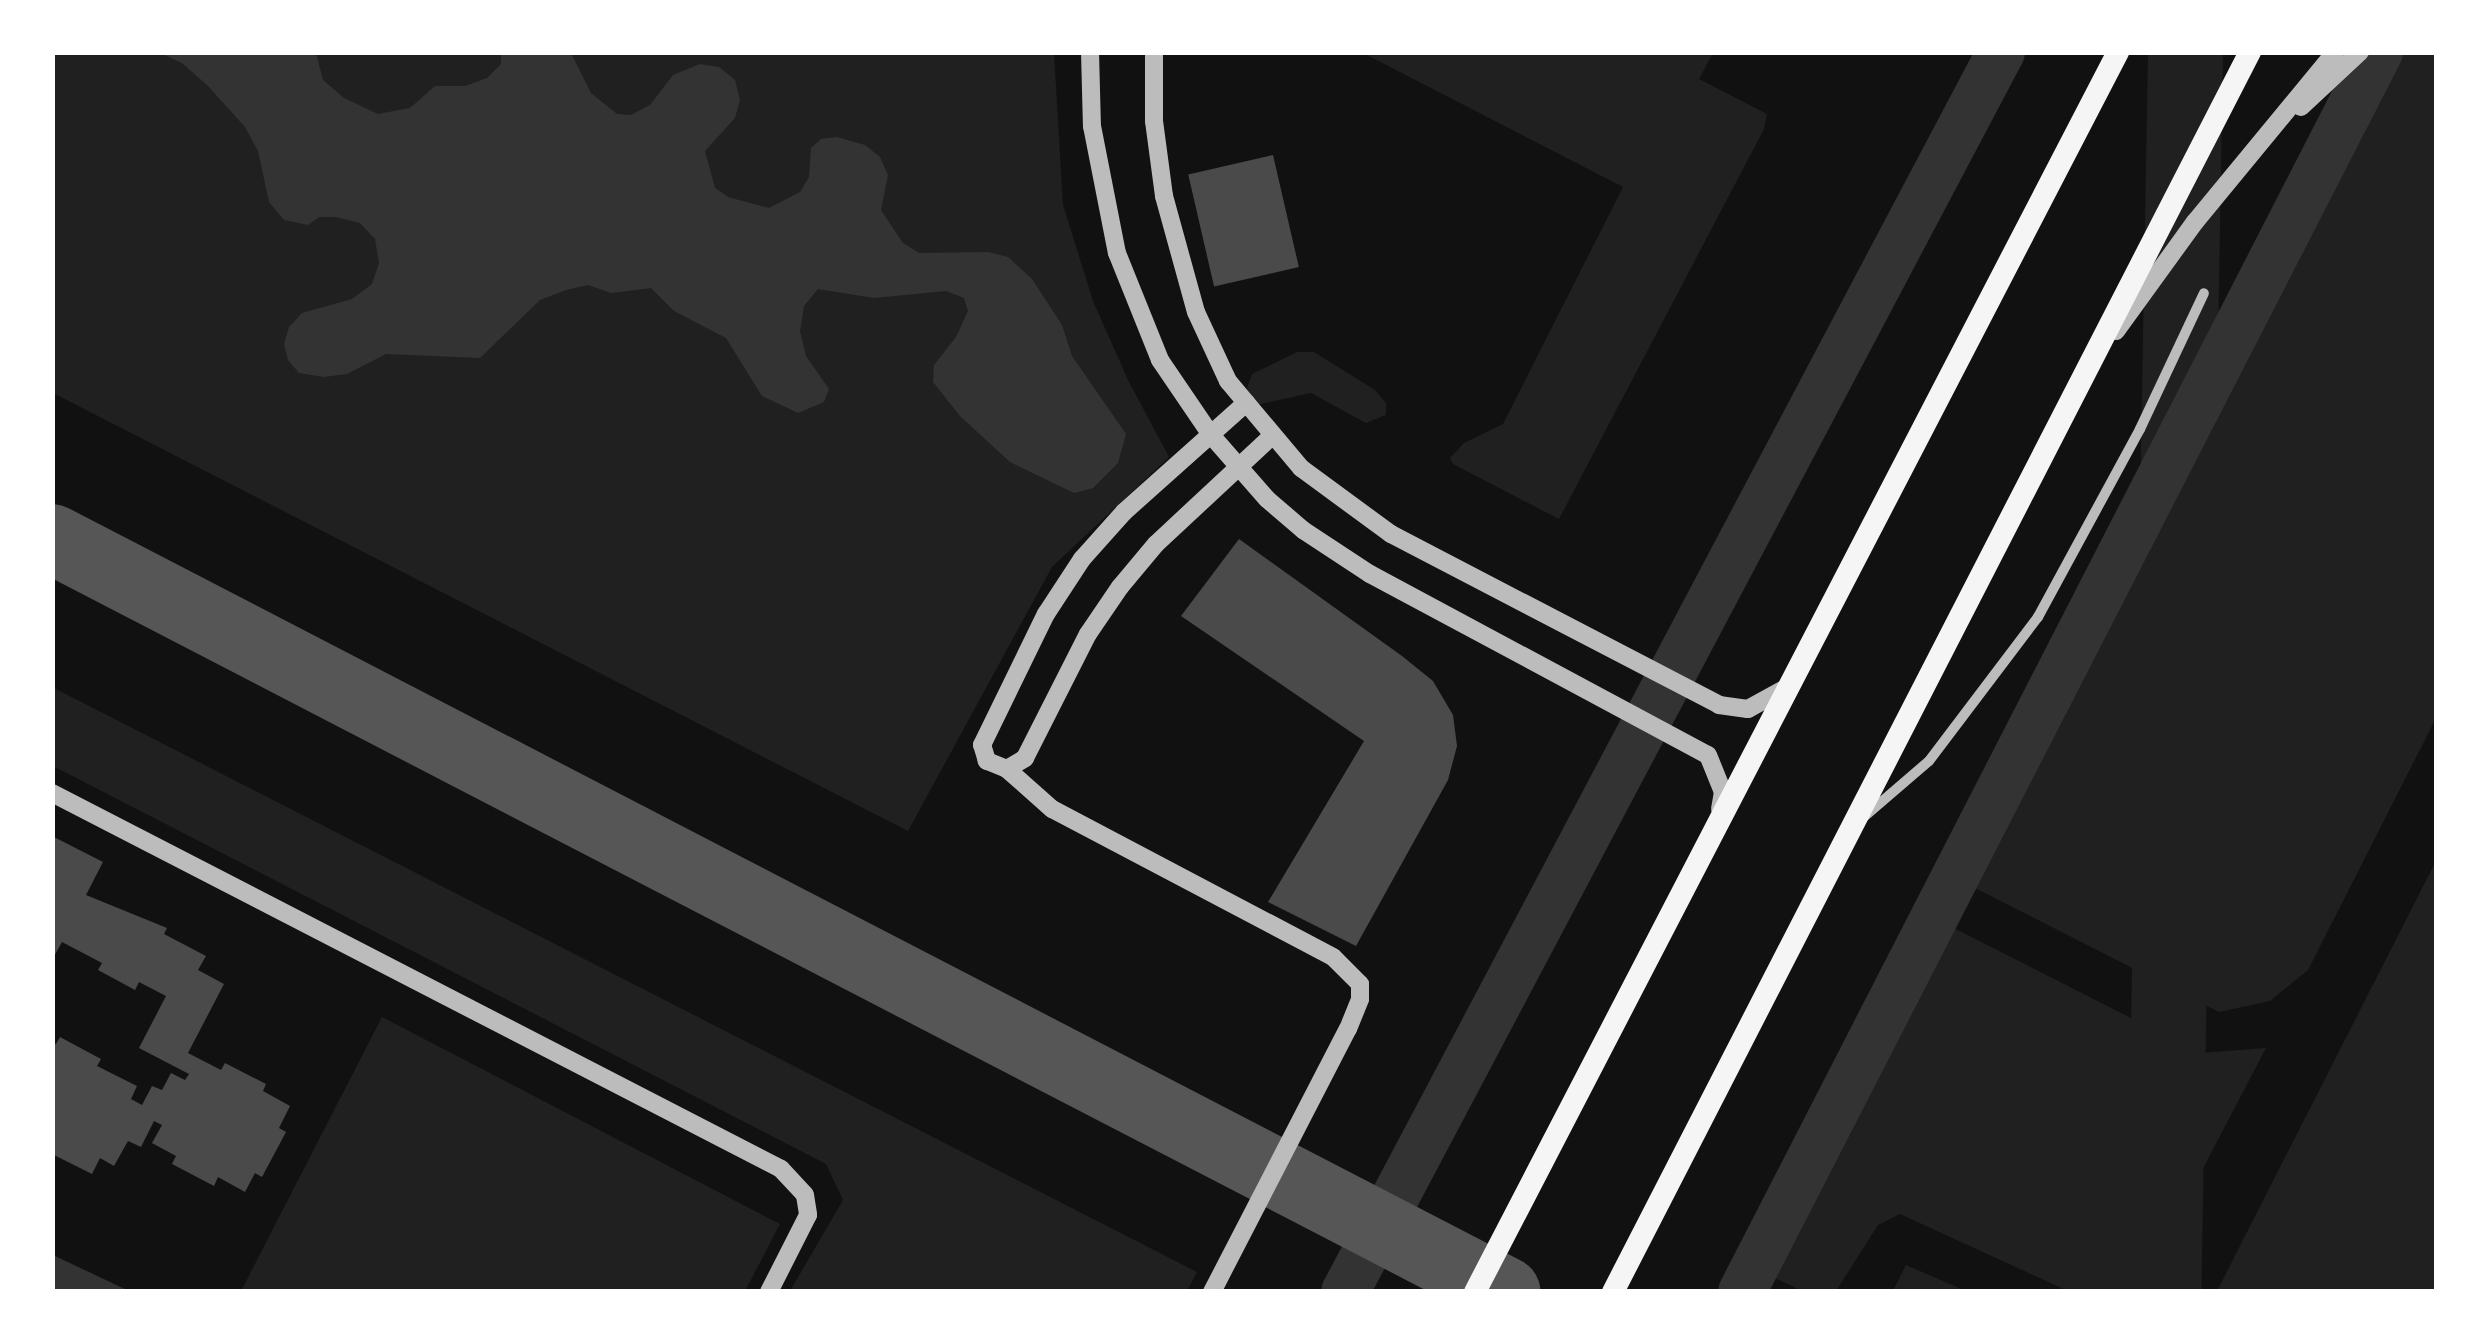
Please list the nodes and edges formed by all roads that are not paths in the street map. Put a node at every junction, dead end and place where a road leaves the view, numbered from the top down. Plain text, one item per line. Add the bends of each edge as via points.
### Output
1 (1090, 52) edge
2 (1154, 52) edge
3 (2118, 52) edge
4 (2250, 52) edge
5 (2347, 56) edge
6 (2204, 293) dead end
7 (2083, 376) junction
8 (1246, 404) junction
9 (1211, 436) junction
10 (1272, 436) junction
11 (1240, 466) junction
12 (1788, 686) junction
13 (1008, 769) junction
14 (52, 793) edge
15 (1720, 815) junction
16 (1850, 830) junction
17 (769, 1292) edge
18 (1212, 1292) edge
19 (1475, 1292) edge
20 (1614, 1292) edge

1 - 9 street via 1098,173 1126,280 1160,360
2 - 8 street via 1154,121 1177,255 1196,312
3 - 12 main road
4 - 7 main road
5 - 7 street via 2253,151
6 - 16 street via 2140,429 2038,617 1929,761
7 - 16 main road
8 - 9 street
8 - 10 street
9 - 11 street
9 - 13 street via 1124,512 1055,600 984,738 987,760
10 - 11 street
10 - 12 street via 1330,492 1392,534 1719,705 1748,708
11 - 13 street via 1120,587 1088,634 1025,758
11 - 15 street via 1303,530 1370,574 1708,755 1724,792
12 - 15 main road
13 - 18 street via 1052,809 1332,957 1360,984 1348,1030
14 - 17 street via 781,1169 805,1195 808,1215
15 - 19 main road
16 - 20 main road

